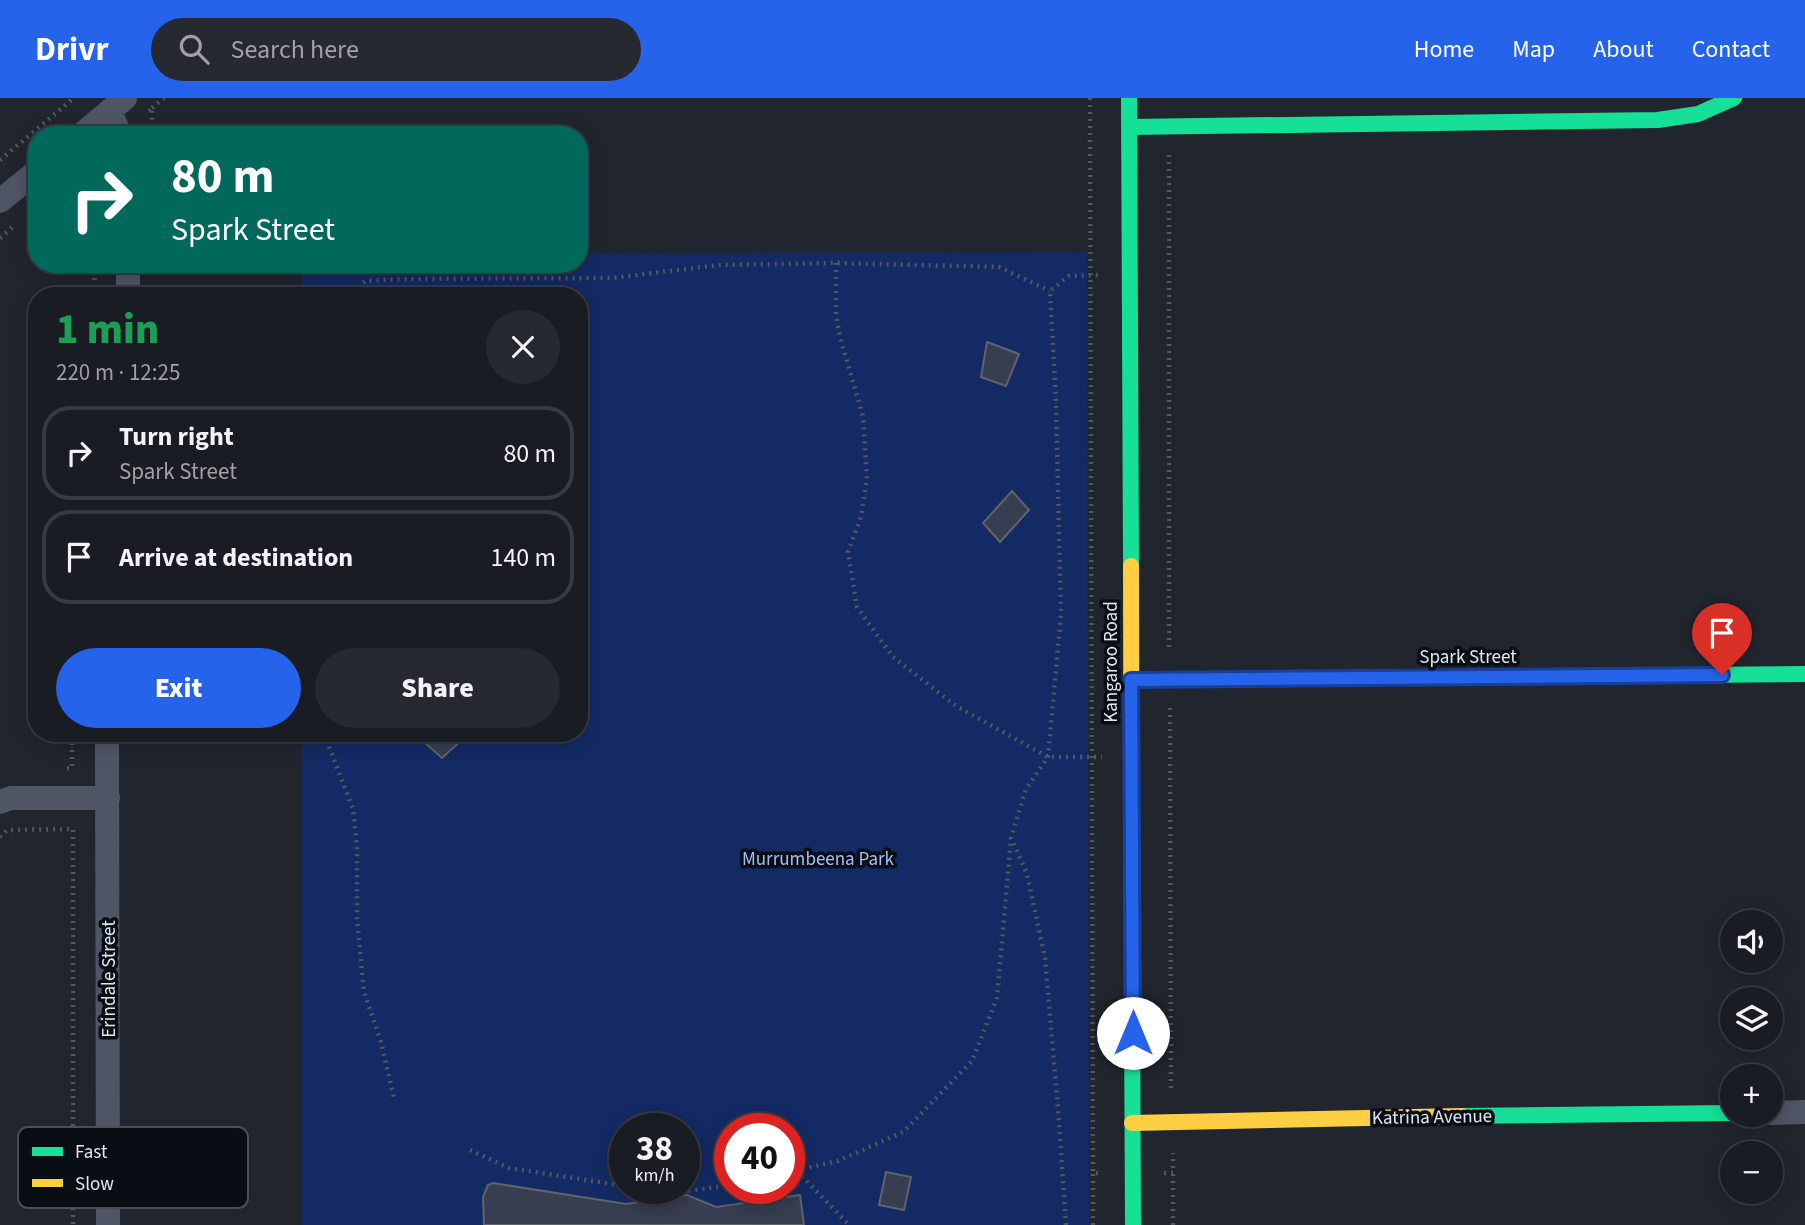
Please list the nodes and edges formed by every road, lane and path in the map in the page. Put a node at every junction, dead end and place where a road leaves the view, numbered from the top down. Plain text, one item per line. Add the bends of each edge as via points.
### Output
1 (74, 98) edge
2 (164, 98) edge
3 (1090, 98) edge
4 (1129, 98) edge
5 (1734, 98) edge
6 (118, 104) edge
7 (152, 108) dead end
8 (41, 126) edge
9 (92, 126) edge
10 (119, 126) edge
11 (1129, 127) junction
12 (28, 137) edge
13 (0, 160) edge
14 (28, 178) edge
15 (0, 201) edge
16 (836, 263) junction
17 (1090, 275) junction
18 (1129, 275) junction
19 (358, 287) edge
20 (1050, 291) junction
21 (1805, 674) edge
22 (1131, 680) junction
23 (72, 742) edge
24 (107, 742) edge
25 (328, 742) edge
26 (1048, 757) junction
27 (1092, 757) junction
28 (1131, 757) junction
29 (60, 769) dead end
30 (108, 797) junction
31 (0, 802) edge
32 (0, 837) edge
33 (1011, 838) junction
34 (394, 1098) dead end
35 (1783, 1112) edge
36 (1805, 1112) edge
37 (1720, 1113) edge
38 (1132, 1123) junction
39 (73, 1127) edge
40 (108, 1127) edge
41 (470, 1150) dead end
42 (805, 1169) edge
43 (1094, 1173) junction
44 (1132, 1173) junction
45 (1173, 1173) dead end
46 (805, 1179) edge
47 (609, 1184) edge
48 (849, 1225) edge
49 (1066, 1225) edge
50 (1093, 1225) edge
51 (1133, 1225) edge
52 (1173, 1225) edge

1 - 8 path
2 - 7 path
3 - 17 path
4 - 11 street, Kangaroo Road
5 - 11 street via 1691,116 1658,120
6 - 9 street
6 - 10 street
11 - 18 street, Kangaroo Road
12 - 13 path
14 - 15 street
16 - 19 path via 719,265 612,278 400,279 365,281
16 - 20 path via 999,267
16 - 26 path via 836,315 863,416 867,479 861,517 848,552 856,607 893,657 956,706
17 - 18 path
17 - 20 path via 1069,276
17 - 27 path
18 - 22 street, Kangaroo Road
20 - 26 path via 1061,614
21 - 22 street, Spark Street
22 - 28 street, Kangaroo Road
23 - 29 path via 72,768
24 - 30 street, Erindale Street
25 - 34 path via 353,809 365,992
26 - 27 path
26 - 33 path via 1026,789
27 - 28 path
27 - 43 path
28 - 38 street, Kangaroo Road
30 - 31 street
30 - 40 street, Erindale Street
32 - 39 path via 6,830 73,829
33 - 42 path via 997,998 972,1061 904,1132 838,1161
33 - 49 path via 1027,874 1045,958
35 - 36 street
37 - 38 street, Katrina Avenue
38 - 44 street, Kangaroo Road
41 - 47 path via 509,1168
43 - 44 path
43 - 50 path
44 - 51 street, Kangaroo Road
45 - 52 path
46 - 48 path

